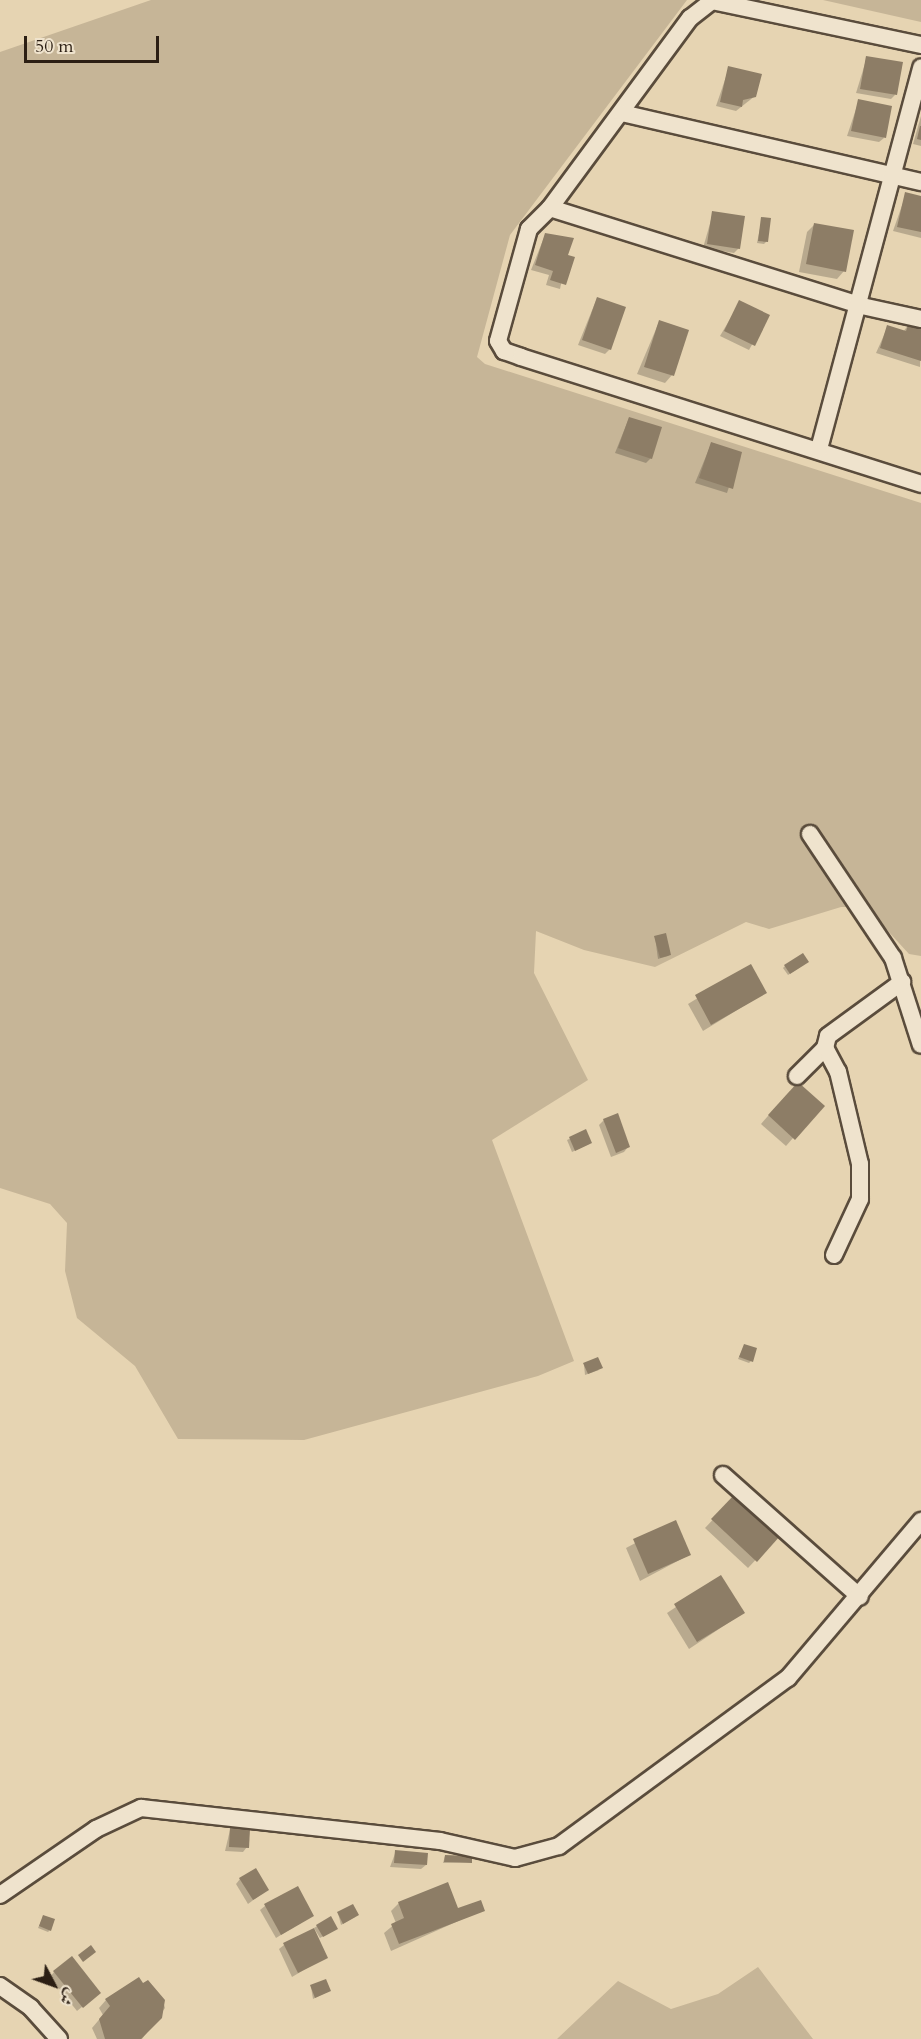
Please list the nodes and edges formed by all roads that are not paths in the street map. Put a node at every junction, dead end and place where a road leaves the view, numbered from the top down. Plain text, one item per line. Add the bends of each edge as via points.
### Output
1 (921, 45) edge
2 (921, 67) edge
3 (622, 113) junction
4 (892, 176) junction
5 (921, 182) edge
6 (550, 208) junction
7 (862, 306) junction
8 (921, 319) edge
9 (819, 449) junction
10 (921, 484) edge
11 (810, 834) dead end
12 (902, 982) junction
13 (921, 1046) edge
14 (825, 1048) junction
15 (797, 1076) dead end
16 (834, 1255) dead end
17 (723, 1474) dead end
18 (921, 1521) edge
19 (860, 1597) junction
20 (0, 1895) edge
21 (0, 1986) edge
22 (59, 2039) edge

1 - 3 street via 712,0 690,18
2 - 4 street
3 - 4 street
3 - 6 street
4 - 5 street
4 - 7 street
6 - 7 street
6 - 9 street via 529,229 519,258 498,341 504,351
7 - 8 street
7 - 9 street
9 - 10 street
11 - 12 street via 892,958
12 - 13 street
12 - 14 street via 828,1036
14 - 15 street
14 - 16 street via 838,1072 860,1164 860,1199
17 - 19 street
18 - 19 street
19 - 20 street via 788,1678 559,1846 515,1858 461,1843 141,1808 96,1830
21 - 22 street via 31,2008

